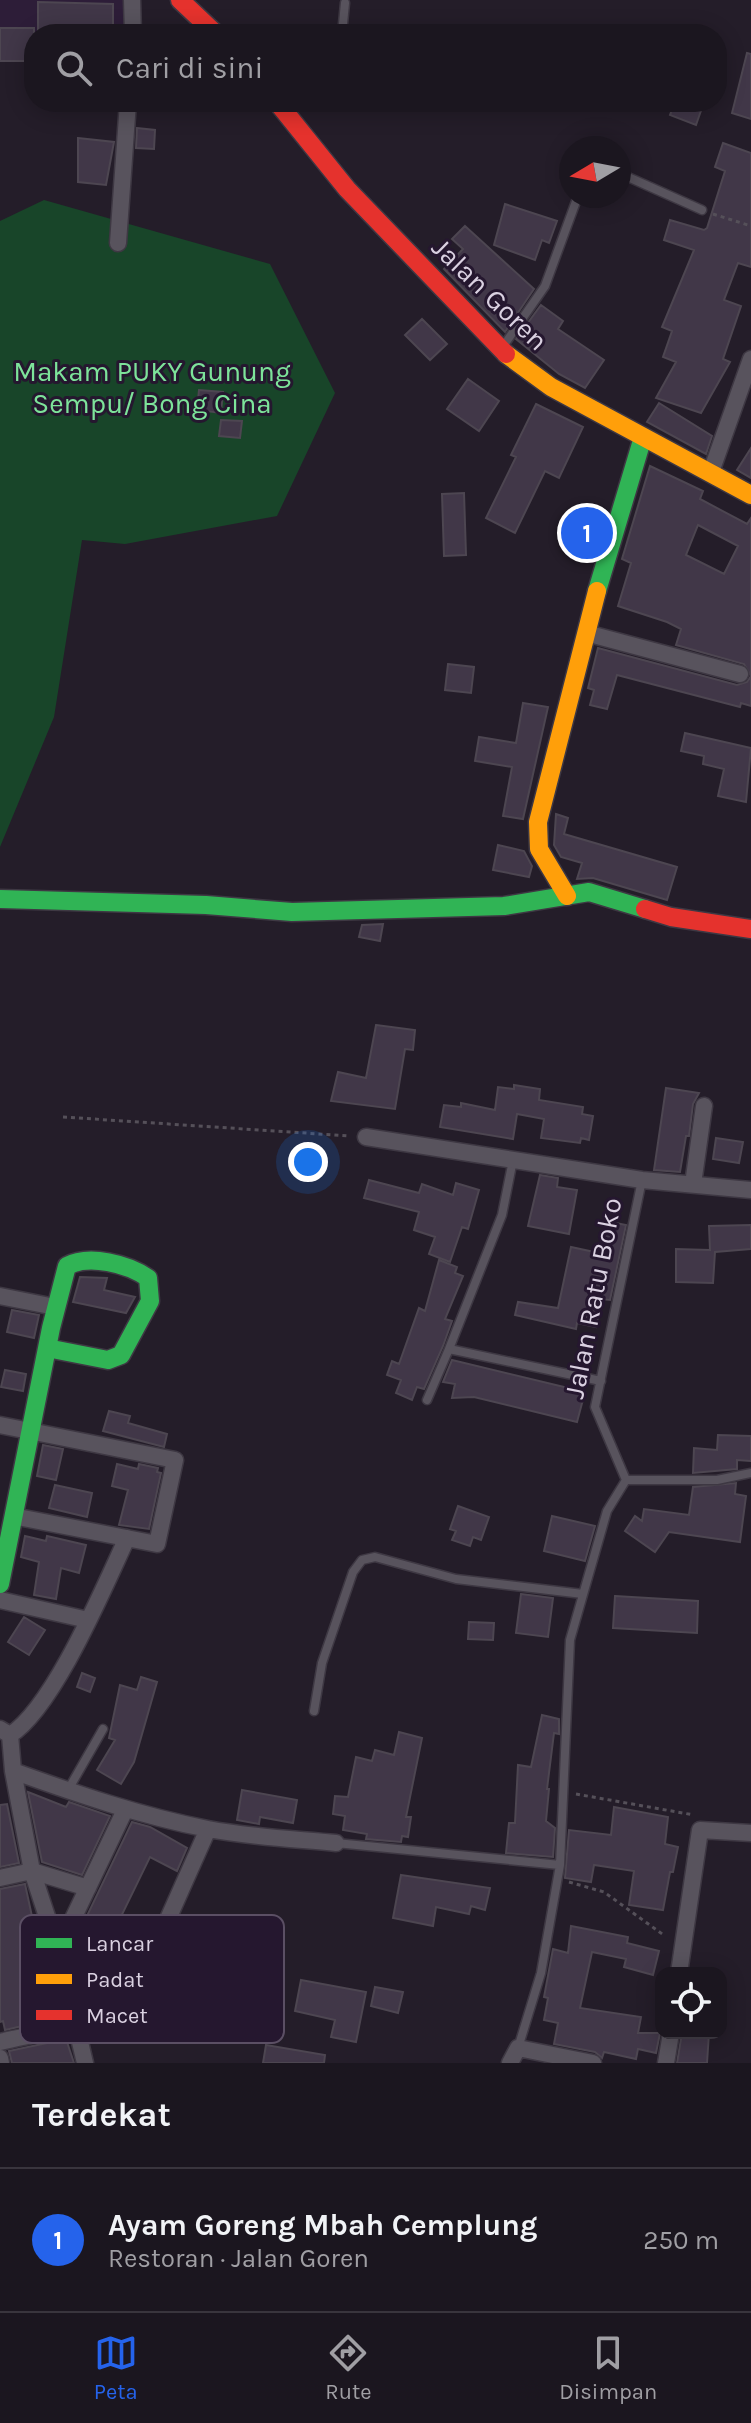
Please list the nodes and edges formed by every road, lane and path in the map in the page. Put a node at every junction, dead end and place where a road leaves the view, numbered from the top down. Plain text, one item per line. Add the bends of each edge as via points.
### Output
1 (132, 0) edge
2 (185, 2) edge
3 (345, 3) dead end
4 (133, 24) edge
5 (206, 24) edge
6 (343, 24) edge
7 (127, 112) edge
8 (290, 112) edge
9 (631, 178) edge
10 (574, 208) edge
11 (702, 210) joint
12 (751, 226) edge
13 (118, 243) dead end
14 (501, 350) junction
15 (751, 359) edge
16 (643, 437) junction
17 (711, 472) junction
18 (751, 495) edge
19 (586, 633) junction
20 (740, 674) dead end
21 (567, 896) junction
22 (0, 899) edge
23 (751, 929) edge
24 (704, 1106) dead end
25 (63, 1117) dead end
26 (366, 1137) joint
27 (513, 1160) junction
28 (642, 1180) junction
29 (693, 1184) junction
30 (751, 1190) edge
31 (0, 1296) edge
32 (55, 1307) junction
33 (47, 1348) junction
34 (449, 1349) junction
35 (601, 1381) junction
36 (427, 1400) dead end
37 (0, 1425) edge
38 (30, 1430) junction
39 (751, 1473) edge
40 (626, 1480) junction
41 (13, 1516) junction
42 (127, 1538) junction
43 (0, 1584) edge
44 (583, 1594) junction
45 (0, 1600) edge
46 (88, 1620) junction
47 (314, 1711) dead end
48 (103, 1729) dead end
49 (5, 1732) edge
50 (13, 1771) junction
51 (67, 1791) junction
52 (564, 1792) junction
53 (125, 1810) junction
54 (208, 1829) junction
55 (700, 1830) junction
56 (751, 1833) edge
57 (336, 1843) joint
58 (560, 1865) junction
59 (32, 1871) junction
60 (0, 1878) edge
61 (558, 1880) junction
62 (88, 1888) junction
63 (46, 1915) edge
64 (75, 1915) edge
65 (170, 1915) edge
66 (684, 1944) junction
67 (680, 1967) edge
68 (20, 2037) edge
69 (670, 2039) edge
70 (0, 2042) edge
71 (81, 2043) edge
72 (514, 2056) edge
73 (85, 2063) edge
74 (593, 2063) edge
75 (666, 2063) edge

1 - 4 street
2 - 5 street
3 - 6 lane
7 - 13 street
8 - 14 street, Jalan Goren via 347,189
9 - 11 lane
10 - 14 lane via 545,286
11 - 12 path
14 - 16 street, Jalan Goren via 551,387
15 - 17 street
16 - 17 street, Jalan Goren
16 - 19 street
17 - 18 street, Jalan Goren
19 - 20 street
19 - 21 street via 538,822 539,849
21 - 22 street via 504,906 292,912
21 - 23 street via 589,892 671,917
24 - 29 street
25 - 26 path
26 - 27 street
27 - 28 street
27 - 34 lane via 502,1215
28 - 29 street
28 - 35 lane, Jalan Ratu Boko
29 - 30 street
31 - 32 street
32 - 33 street
32 - 33 street via 73,1261 140,1270 151,1289 147,1308 118,1358
33 - 38 street
34 - 35 lane
34 - 36 lane
35 - 40 lane, Jalan Ratu Boko via 595,1413
37 - 38 street
38 - 41 street
38 - 42 street via 175,1460 157,1544
39 - 40 lane via 717,1480
40 - 44 lane via 607,1511
41 - 42 street
41 - 43 street
42 - 46 street
44 - 47 lane via 456,1579 375,1557 362,1560 353,1572 322,1663
44 - 52 lane via 570,1640
45 - 46 street
46 - 49 street via 22,1727
48 - 51 lane
49 - 50 street
50 - 51 street
50 - 59 street
51 - 53 street
52 - 55 path via 691,1812
52 - 58 lane
53 - 54 street
53 - 62 street
54 - 57 street
54 - 65 street
55 - 56 street
55 - 66 street
57 - 58 lane
58 - 61 lane
59 - 60 street
59 - 62 street
59 - 63 street
61 - 66 path via 599,1889 652,1930
61 - 72 lane via 541,1973
62 - 64 street
66 - 67 street
68 - 70 street
69 - 75 street
71 - 73 street
72 - 74 street

